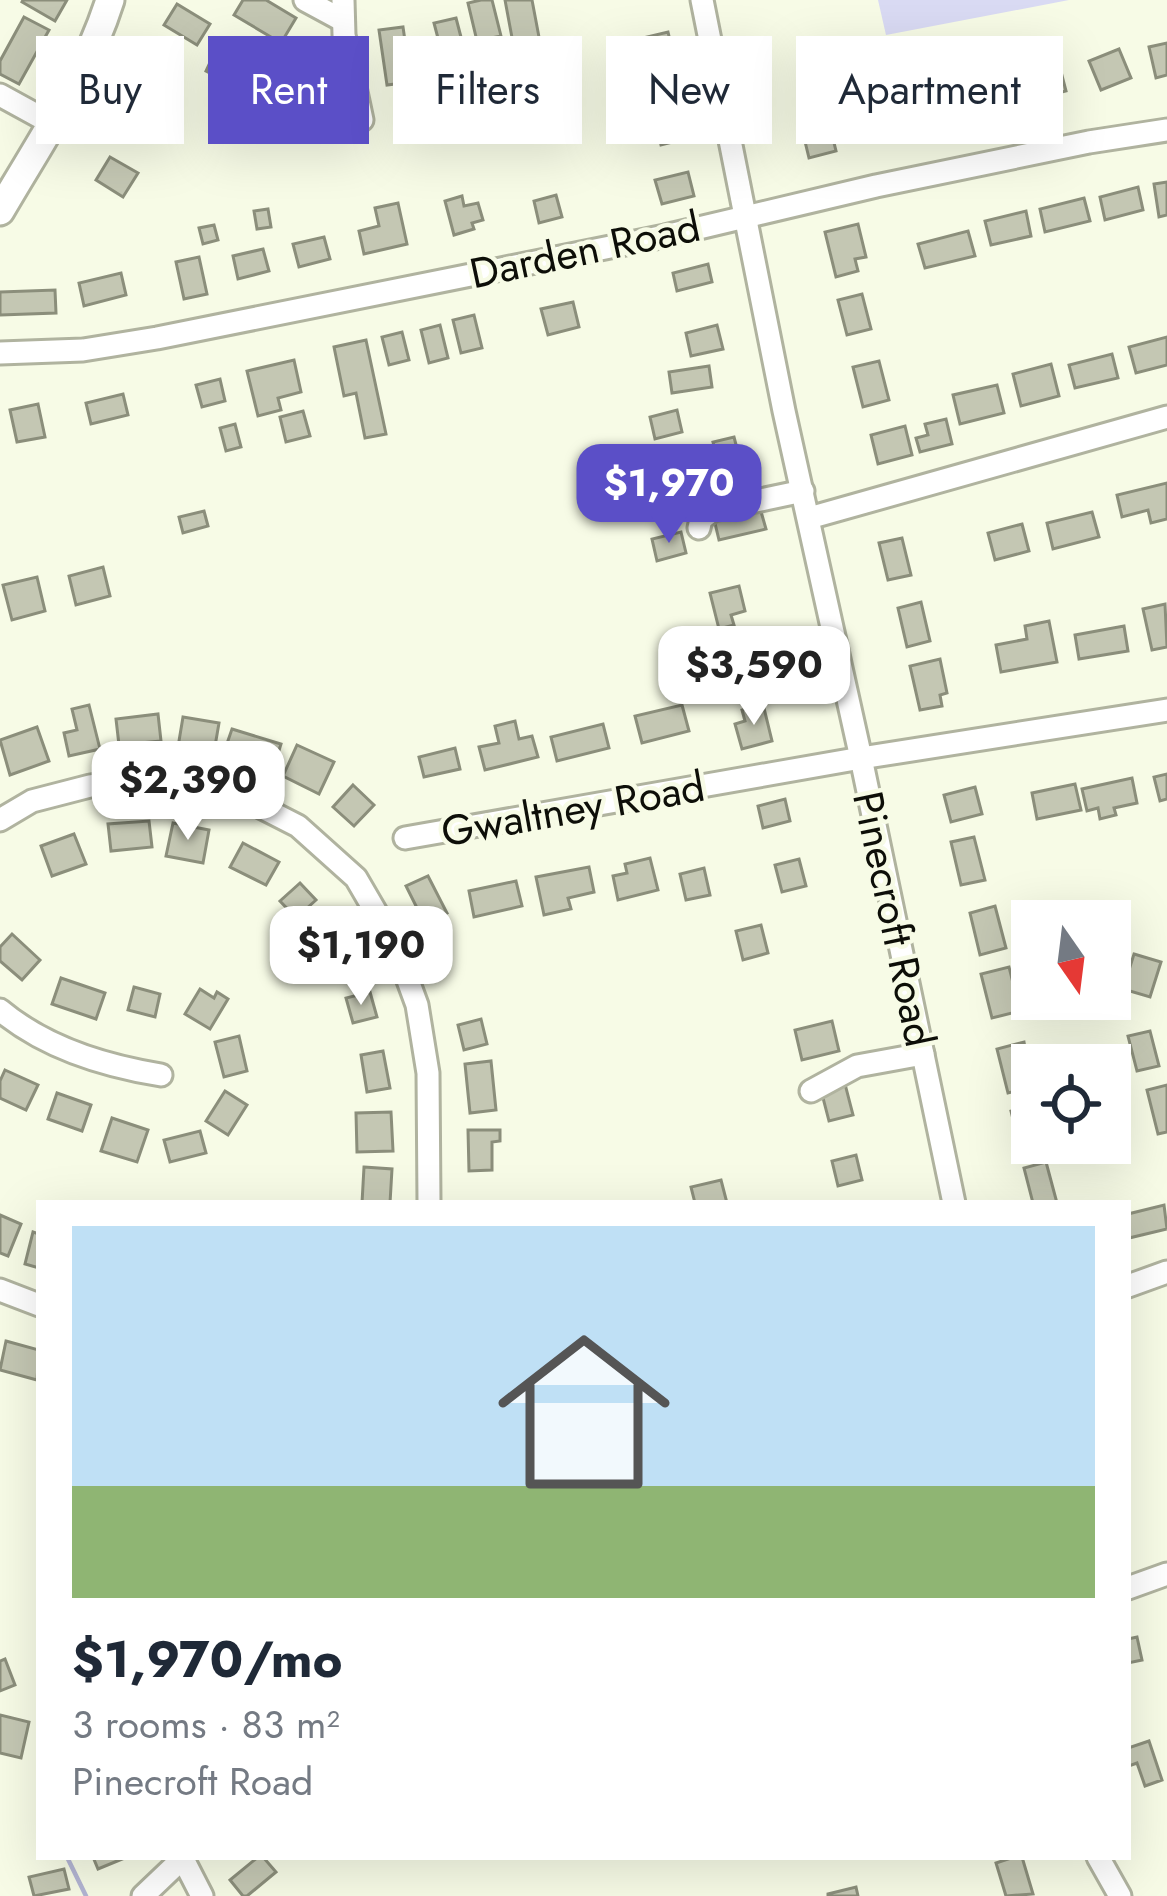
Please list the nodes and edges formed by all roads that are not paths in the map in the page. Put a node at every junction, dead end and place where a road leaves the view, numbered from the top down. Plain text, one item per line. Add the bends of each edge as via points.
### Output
1 (110, 0) edge
2 (305, 0) edge
3 (702, 0) edge
4 (343, 10) edge
5 (98, 36) edge
6 (0, 95) edge
7 (36, 115) edge
8 (1167, 130) edge
9 (39, 144) edge
10 (0, 211) edge
11 (744, 215) junction
12 (0, 353) edge
13 (1167, 417) edge
14 (803, 491) junction
15 (809, 518) junction
16 (698, 528) dead end
17 (1167, 710) edge
18 (861, 758) junction
19 (0, 820) edge
20 (406, 838) dead end
21 (0, 1010) edge
22 (922, 1054) junction
23 (161, 1075) dead end
24 (811, 1091) dead end
25 (429, 1200) edge
26 (953, 1200) edge
27 (1167, 1272) edge
28 (1131, 1285) edge
29 (0, 1290) edge
30 (36, 1304) edge
31 (1167, 1574) edge
32 (1131, 1587) edge
33 (181, 1860) edge
34 (184, 1860) edge
35 (1100, 1860) edge
36 (143, 1896) edge
37 (202, 1896) edge
38 (1120, 1896) edge

1 - 5 main road
2 - 4 street
3 - 11 street, Pinecroft Road
6 - 7 street
8 - 11 street, Darden Road
9 - 10 main road
11 - 12 street, Darden Road via 157,338
11 - 14 street, Pinecroft Road
13 - 15 street
14 - 15 street, Pinecroft Road
14 - 16 street via 713,510
15 - 18 street, Pinecroft Road
17 - 18 street, Gwaltney Road
18 - 20 street, Gwaltney Road
18 - 22 street, Pinecroft Road
19 - 25 street via 32,801 145,778 245,799 298,826 356,878 395,945 417,1005 428,1073
21 - 23 street via 64,1048
22 - 24 street via 857,1066
22 - 26 street, Pinecroft Road
27 - 28 street
29 - 30 street
31 - 32 street
33 - 36 street
34 - 37 street
35 - 38 street

